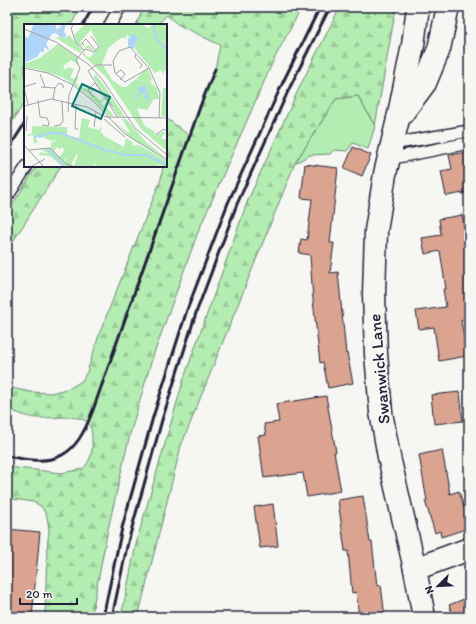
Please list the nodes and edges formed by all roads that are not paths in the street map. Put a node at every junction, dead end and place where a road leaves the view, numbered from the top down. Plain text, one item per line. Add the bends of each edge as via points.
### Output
1 (120, 7) edge
2 (418, 7) edge
3 (448, 7) edge
4 (111, 24) edge
5 (398, 119) junction
6 (469, 131) edge
7 (469, 143) edge
8 (390, 152) junction
9 (26, 167) edge
10 (7, 197) edge
11 (469, 549) edge
12 (415, 569) junction
13 (424, 617) edge

1 - 4 lane
2 - 5 street, Swanwick Lane
3 - 5 street, Swanwick Lane via 439,50 425,83
5 - 8 street, Swanwick Lane
6 - 8 lane
7 - 8 lane
8 - 12 street, Swanwick Lane via 376,231 376,354 381,412 389,458
9 - 10 lane
11 - 12 street
12 - 13 street, Swanwick Lane

